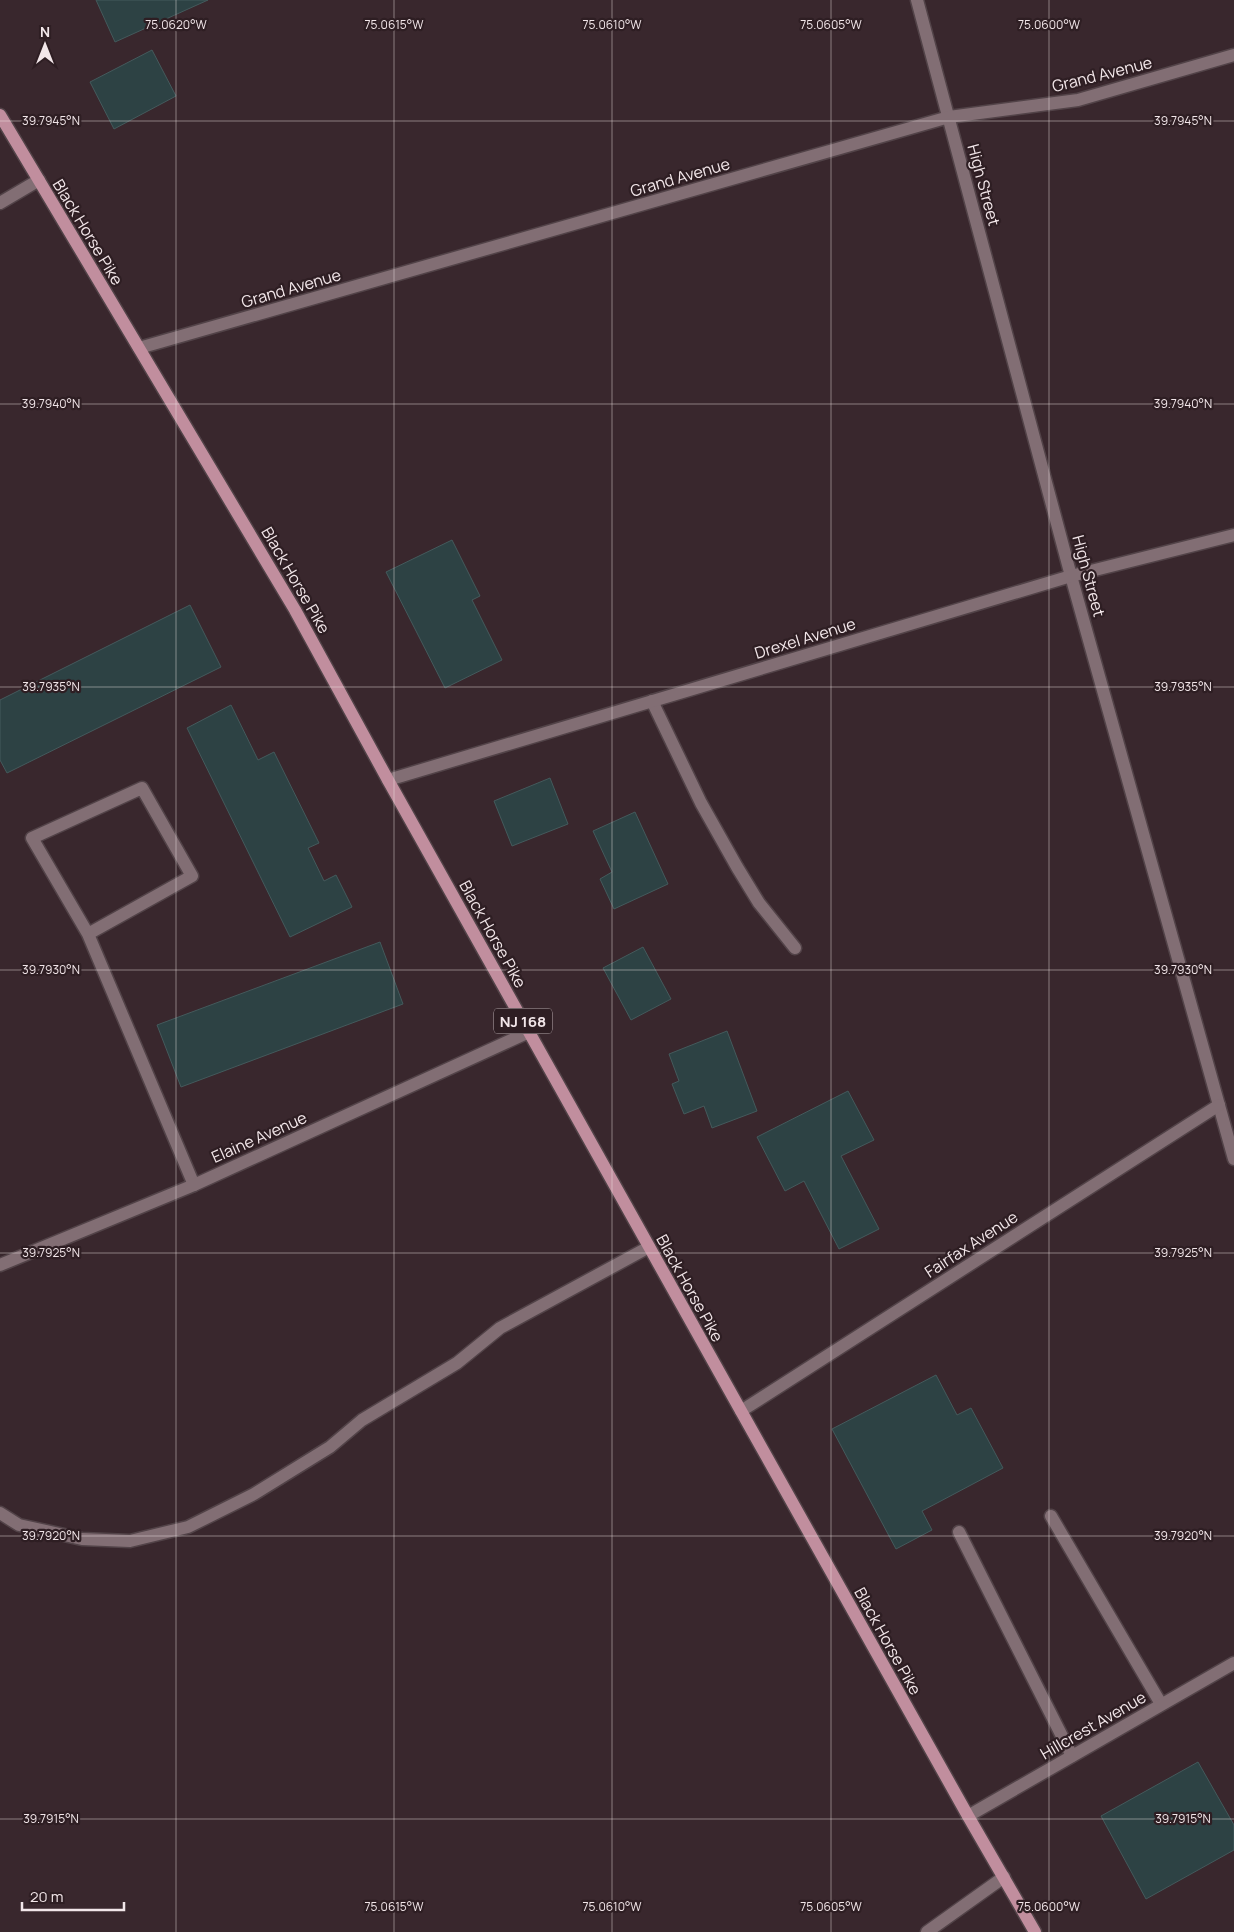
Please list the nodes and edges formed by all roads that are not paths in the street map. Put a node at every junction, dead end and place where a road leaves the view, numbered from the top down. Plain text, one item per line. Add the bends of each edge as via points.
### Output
1 (917, 0) edge
2 (1234, 55) edge
3 (0, 115) edge
4 (949, 117) junction
5 (39, 180) junction
6 (0, 203) edge
7 (139, 348) junction
8 (1234, 535) edge
9 (1071, 576) junction
10 (652, 701) junction
11 (388, 780) junction
12 (88, 934) junction
13 (794, 948) dead end
14 (529, 1032) junction
15 (1218, 1104) junction
16 (1234, 1159) edge
17 (194, 1185) junction
18 (649, 1247) junction
19 (0, 1265) edge
20 (741, 1411) junction
21 (0, 1513) edge
22 (1051, 1516) dead end
23 (959, 1532) dead end
24 (1234, 1663) edge
25 (1161, 1704) junction
26 (1072, 1756) junction
27 (968, 1816) junction
28 (1004, 1877) junction
29 (927, 1932) edge
30 (1035, 1932) edge

1 - 4 street, High Street
2 - 4 street, Grand Avenue via 1078,100
3 - 5 main road, Black Horse Pike / NJ 168
4 - 7 street, Grand Avenue
4 - 9 street, High Street
5 - 6 street
5 - 7 main road, Black Horse Pike / NJ 168
7 - 11 main road, Black Horse Pike / NJ 168 via 296,610
8 - 9 street, Drexel Avenue
9 - 10 street, Drexel Avenue
9 - 15 street, High Street
10 - 11 street, Drexel Avenue
10 - 13 street via 701,803 737,867 759,903
11 - 14 main road, Black Horse Pike / NJ 168
12 - 12 street via 192,876 142,788 32,838
12 - 17 street
14 - 17 street, Elaine Avenue
14 - 18 main road, Black Horse Pike / NJ 168
15 - 16 street, High Street
15 - 20 street, Fairfax Avenue
17 - 19 street, Elaine Avenue
18 - 20 main road, Black Horse Pike / NJ 168
18 - 21 street via 500,1328 457,1363 362,1420 330,1447 254,1494 188,1527 130,1541 82,1539 19,1525
20 - 27 main road, Black Horse Pike / NJ 168
22 - 25 street
23 - 26 street
24 - 25 street, Hillcrest Avenue
25 - 26 street, Hillcrest Avenue
26 - 27 street, Hillcrest Avenue
27 - 28 main road, Black Horse Pike / NJ 168
28 - 29 street
28 - 30 main road, Black Horse Pike / NJ 168

